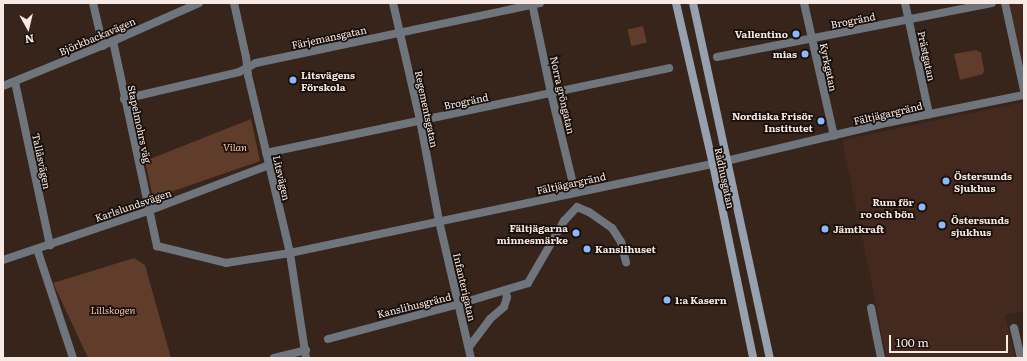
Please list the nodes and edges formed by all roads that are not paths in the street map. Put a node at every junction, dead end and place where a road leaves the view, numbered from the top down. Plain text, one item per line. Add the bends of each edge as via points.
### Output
1 (93, 3) edge
2 (199, 3) edge
3 (234, 3) edge
4 (393, 3) edge
5 (676, 3) edge
6 (693, 3) edge
7 (804, 3) edge
8 (905, 3) edge
9 (992, 3) edge
10 (1005, 3) edge
11 (535, 4) edge
12 (909, 20) junction
13 (400, 32) junction
14 (812, 38) junction
15 (113, 42) junction
16 (102, 46) junction
17 (718, 58) dead end
18 (248, 67) junction
19 (669, 68) dead end
20 (15, 82) junction
21 (3, 86) edge
22 (1024, 90) edge
23 (551, 93) junction
24 (1024, 95) edge
25 (124, 99) junction
26 (929, 114) junction
27 (420, 120) junction
28 (834, 136) junction
29 (266, 153) junction
30 (726, 161) junction
31 (713, 164) junction
32 (269, 165) junction
33 (575, 192) junction
34 (148, 211) junction
35 (439, 221) junction
36 (50, 245) junction
37 (37, 249) junction
38 (290, 253) junction
39 (3, 260) edge
40 (626, 262) dead end
41 (505, 290) junction
42 (458, 304) junction
43 (871, 308) dead end
44 (1014, 328) dead end
45 (328, 339) dead end
46 (469, 347) junction
47 (306, 354) edge
48 (73, 358) edge
49 (274, 358) edge
50 (471, 358) edge
51 (753, 358) edge
52 (770, 358) edge
53 (881, 358) edge
54 (1021, 358) edge

1 - 16 street
2 - 15 street, Björkbackavägen
3 - 18 street, Litsvägen
4 - 13 street, Regementsgatan
5 - 31 main road, Rådhusgatan
6 - 30 main road, Rådhusgatan
7 - 14 street, Kyrkgatan
8 - 12 street, Prästgatan
9 - 12 street, Brogränd
10 - 22 street
11 - 13 street, Färjemansgatan
11 - 23 street, Norra gröngatan
12 - 14 street, Brogränd
12 - 26 street, Prästgatan
13 - 18 street, Färjemansgatan via 256,63
13 - 27 street, Regementsgatan
14 - 17 street, Brogränd
14 - 28 street, Kyrkgatan
15 - 16 street, Björkbackavägen
15 - 25 street, Stapelmohrs väg
16 - 20 street, Björkbackavägen
18 - 25 street, Färjemansgatan via 238,72
18 - 29 street, Litsvägen
19 - 23 street, Brogränd
20 - 21 street, Björkbackavägen
20 - 36 street, Tallåsvägen
23 - 27 street, Brogränd
23 - 33 street, Norra gröngatan
24 - 26 street, Fältjägargränd
25 - 34 street, Stapelmohrs väg
26 - 28 street, Fältjägargränd
27 - 29 street, Brogränd
27 - 35 street, Regementsgatan
28 - 30 street, Fältjägargränd
29 - 32 street, Litsvägen
30 - 31 street, Fältjägargränd
30 - 52 main road, Rådhusgatan
31 - 33 street, Fältjägargränd
31 - 51 main road, Rådhusgatan
32 - 34 street, Karlslundsvägen
32 - 38 street, Litsvägen
33 - 35 street, Fältjägargränd
34 - 36 street, Karlslundsvägen
34 - 38 street, Fältjägargränd via 157,246 226,263
35 - 38 street, Fältjägargränd
35 - 42 street, Infanterigatan
36 - 37 street, Karlslundsvägen
37 - 39 street, Karlslundsvägen
37 - 48 street
38 - 47 street, Litsvägen
40 - 41 street, Kanslihusgränd via 621,242 612,228 577,207 564,221 528,283
41 - 42 street, Kanslihusgränd
41 - 46 street via 507,297 504,307 490,319
42 - 45 street, Kanslihusgränd
42 - 46 street, Infanterigatan
43 - 53 street
44 - 54 street
46 - 50 street, Infanterigatan
47 - 49 street

